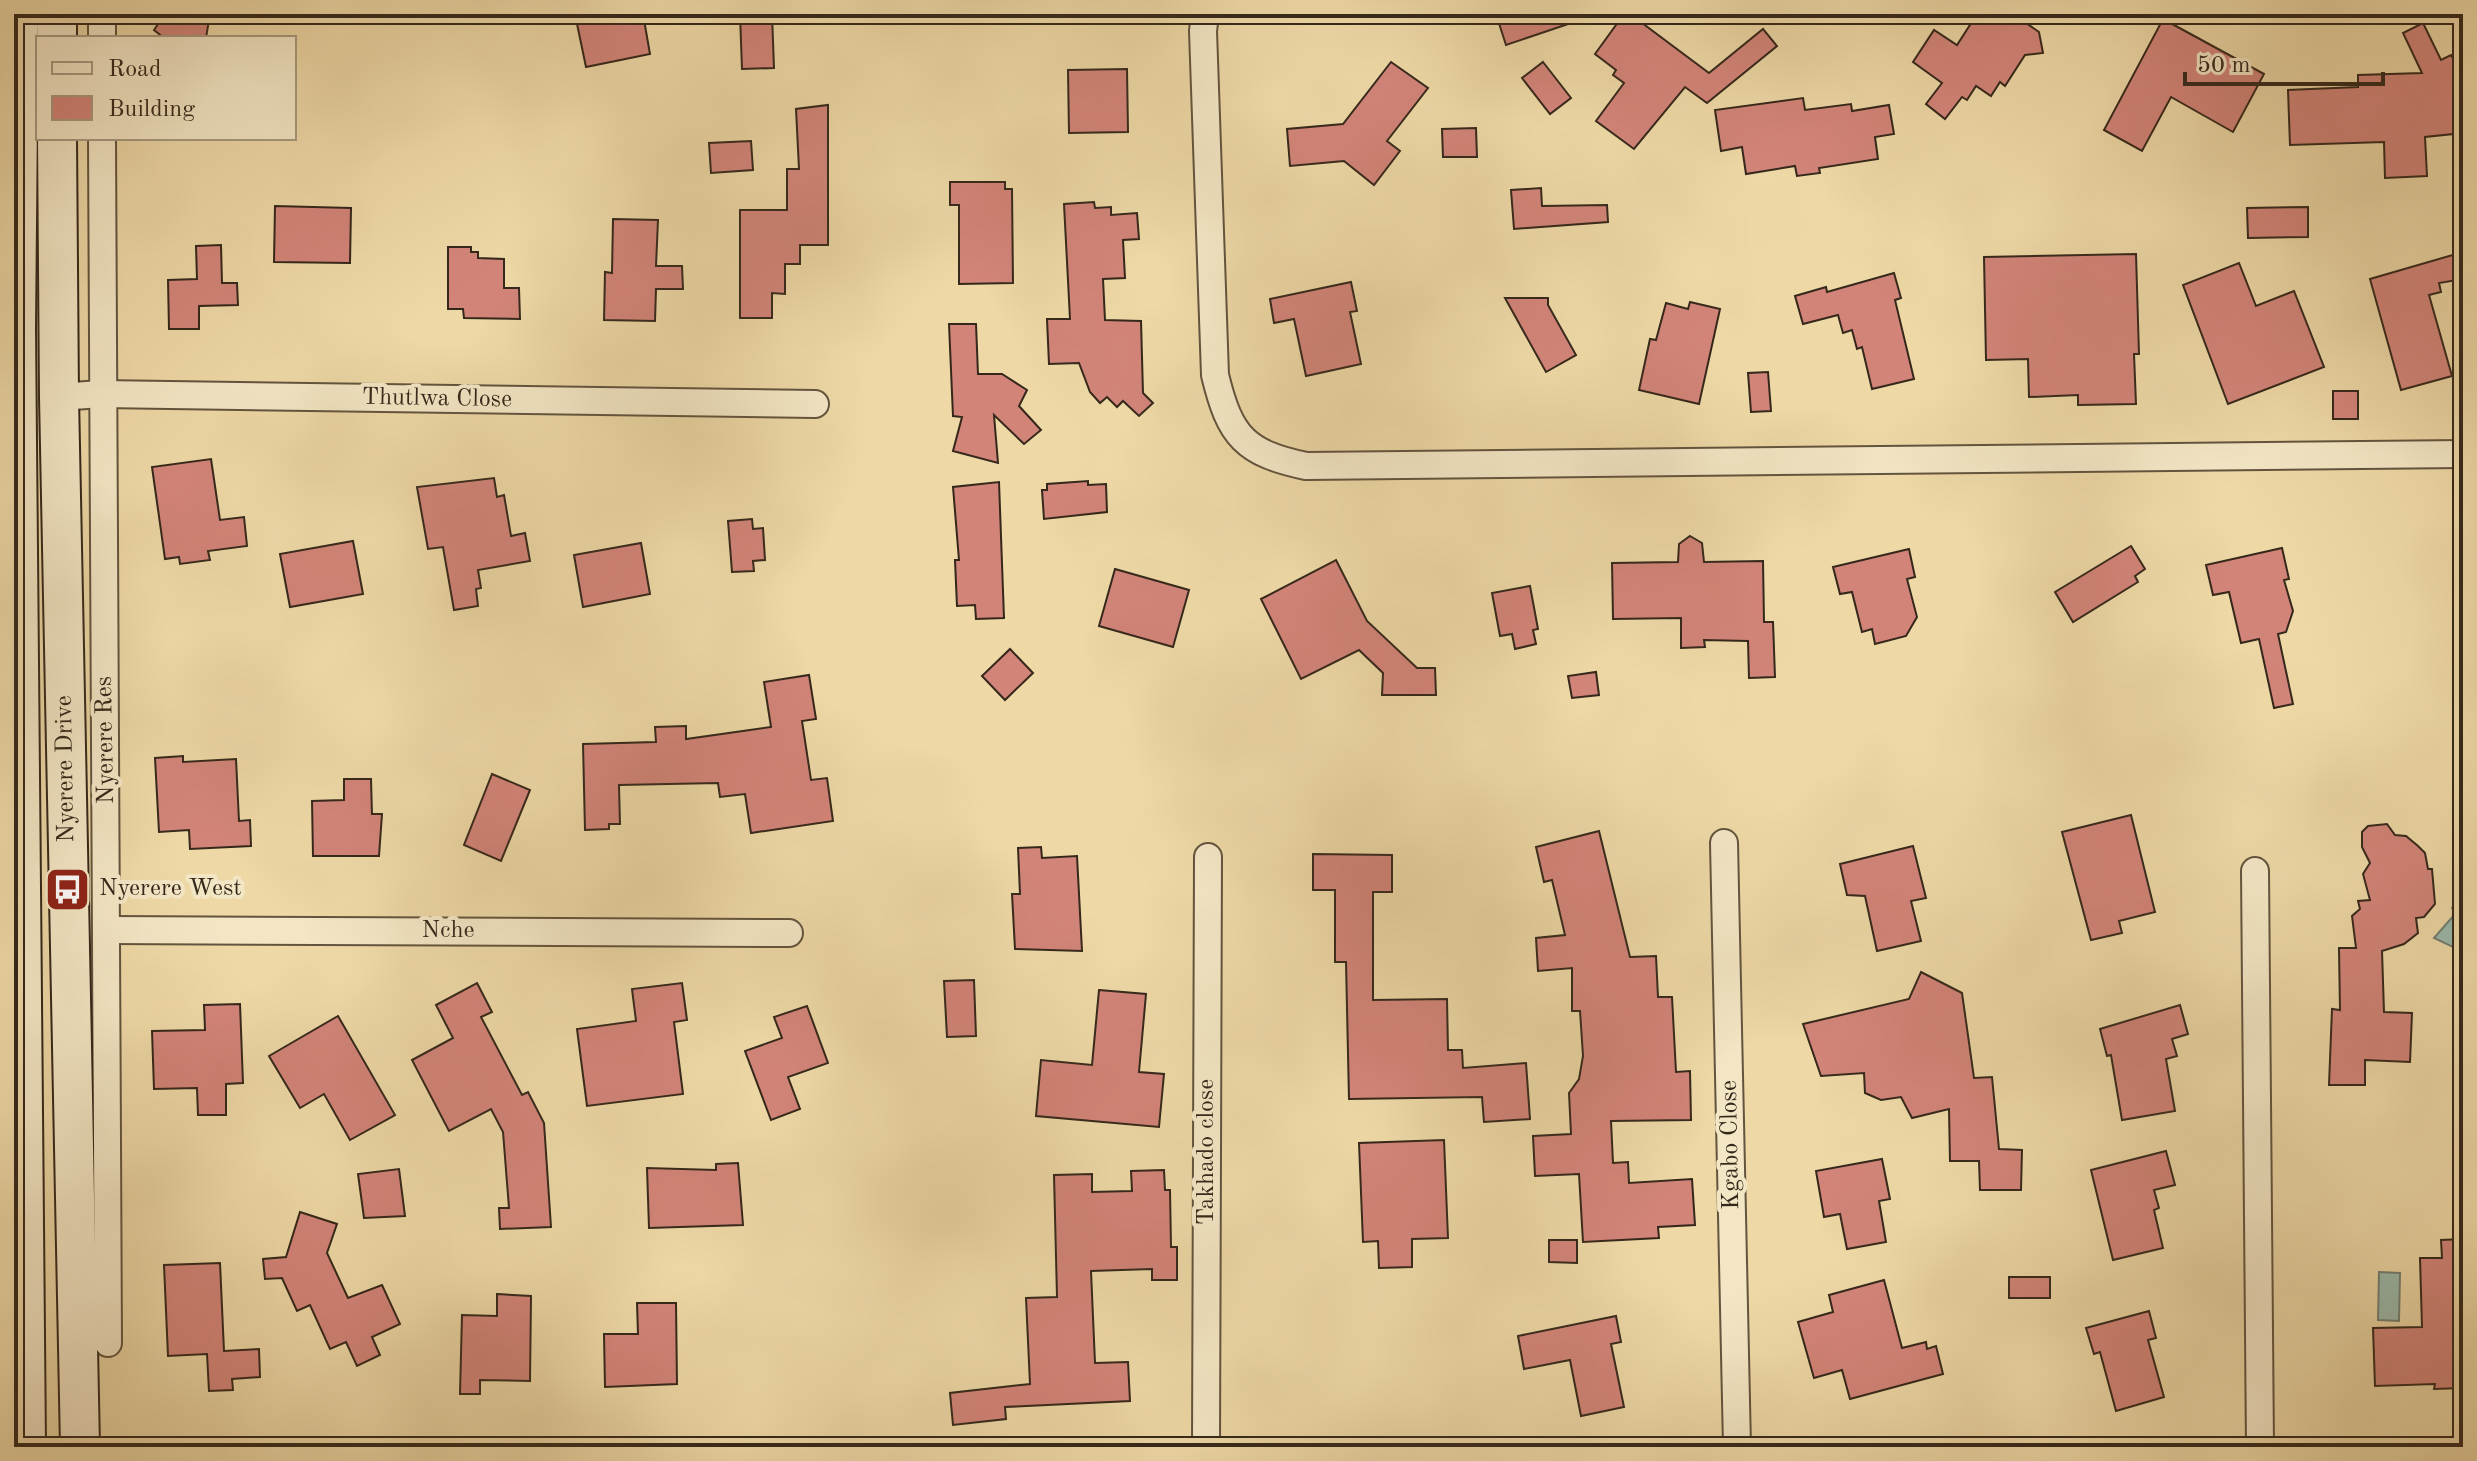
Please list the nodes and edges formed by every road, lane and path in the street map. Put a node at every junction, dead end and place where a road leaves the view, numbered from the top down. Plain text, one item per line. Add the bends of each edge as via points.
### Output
1 (19, 14) edge
2 (57, 14) edge
3 (102, 14) edge
4 (1205, 14) edge
5 (57, 36) edge
6 (102, 36) edge
7 (57, 140) edge
8 (102, 140) edge
9 (15, 329) edge
10 (101, 394) junction
11 (59, 397) junction
12 (815, 404) dead end
13 (2463, 454) edge
14 (1724, 843) dead end
15 (1208, 857) dead end
16 (2255, 871) dead end
17 (108, 930) junction
18 (789, 933) dead end
19 (108, 1343) dead end
20 (26, 1447) edge
21 (80, 1447) edge
22 (1206, 1447) edge
23 (1737, 1447) edge
24 (2260, 1447) edge

1 - 9 main road, Nyerere Drive
2 - 5 main road
3 - 6 street
4 - 13 street via 1215,375 1223,407 1245,443 1269,458 1322,466
7 - 11 main road, Nyerere Drive
8 - 10 street, Nyerere Res
9 - 20 main road, Nyerere Drive
10 - 11 street, Thutlwa Close
10 - 12 street, Thutlwa Close
10 - 17 street, Nyerere Res
11 - 21 main road, Nyerere Drive
14 - 23 street, Kgabo Close
15 - 22 street, Takhado close
16 - 24 street
17 - 18 street, Nche
17 - 19 street, Nyerere Res

